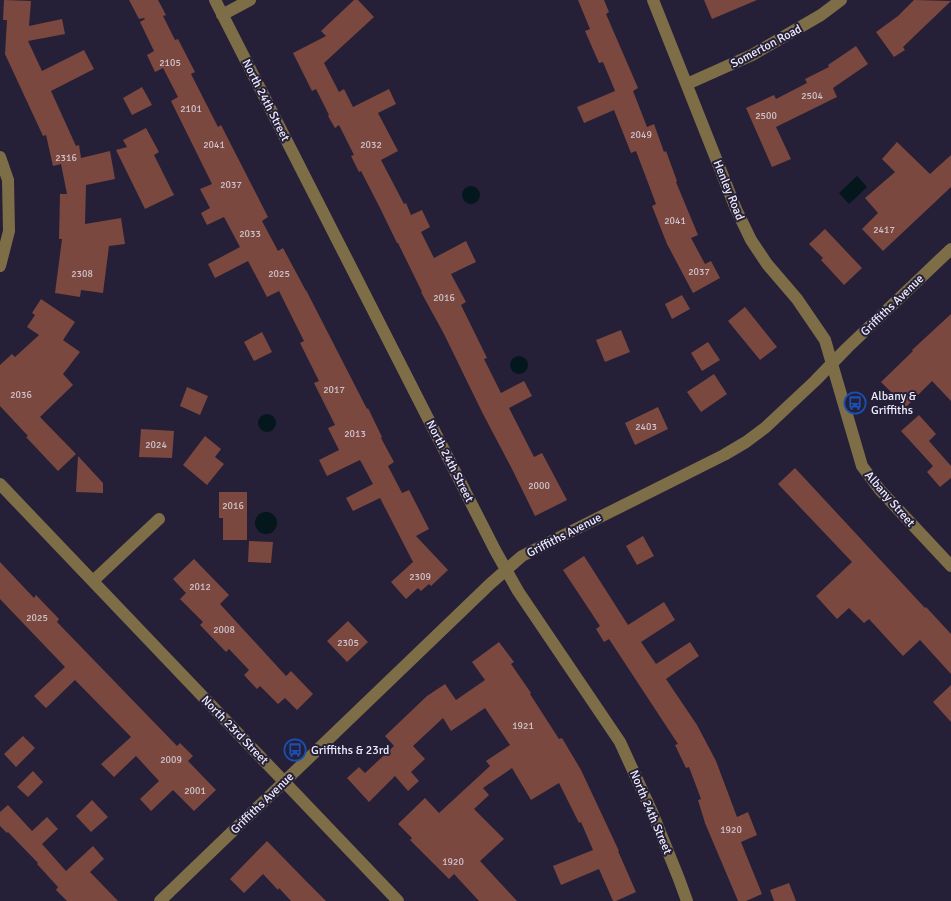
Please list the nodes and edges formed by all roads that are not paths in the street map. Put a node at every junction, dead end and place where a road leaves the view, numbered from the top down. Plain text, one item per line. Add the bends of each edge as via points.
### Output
1 (215, 0) edge
2 (250, 0) edge
3 (653, 0) edge
4 (841, 0) edge
5 (222, 15) junction
6 (687, 84) junction
7 (0, 157) edge
8 (951, 249) edge
9 (0, 266) edge
10 (832, 364) junction
11 (0, 484) edge
12 (160, 519) dead end
13 (951, 566) edge
14 (506, 570) junction
15 (94, 581) junction
16 (284, 781) junction
17 (160, 901) edge
18 (398, 901) edge
19 (687, 901) edge

1 - 5 street, North 24th Street
2 - 5 street
3 - 6 street, Henley Road
4 - 6 street, Somerton Road via 752,55
5 - 14 street, North 24th Street
6 - 10 street, Henley Road via 751,240 822,333
7 - 9 street via 8,180 9,231
8 - 10 street, Griffiths Avenue
10 - 13 street, Albany Street via 862,466 880,490
10 - 14 street, Griffiths Avenue via 746,442 522,556
11 - 15 street, North 23rd Street
12 - 15 street
14 - 16 street, Griffiths Avenue
14 - 19 street, North 24th Street via 620,742
15 - 16 street, North 23rd Street
16 - 17 street, Griffiths Avenue
16 - 18 street, North 23rd Street

